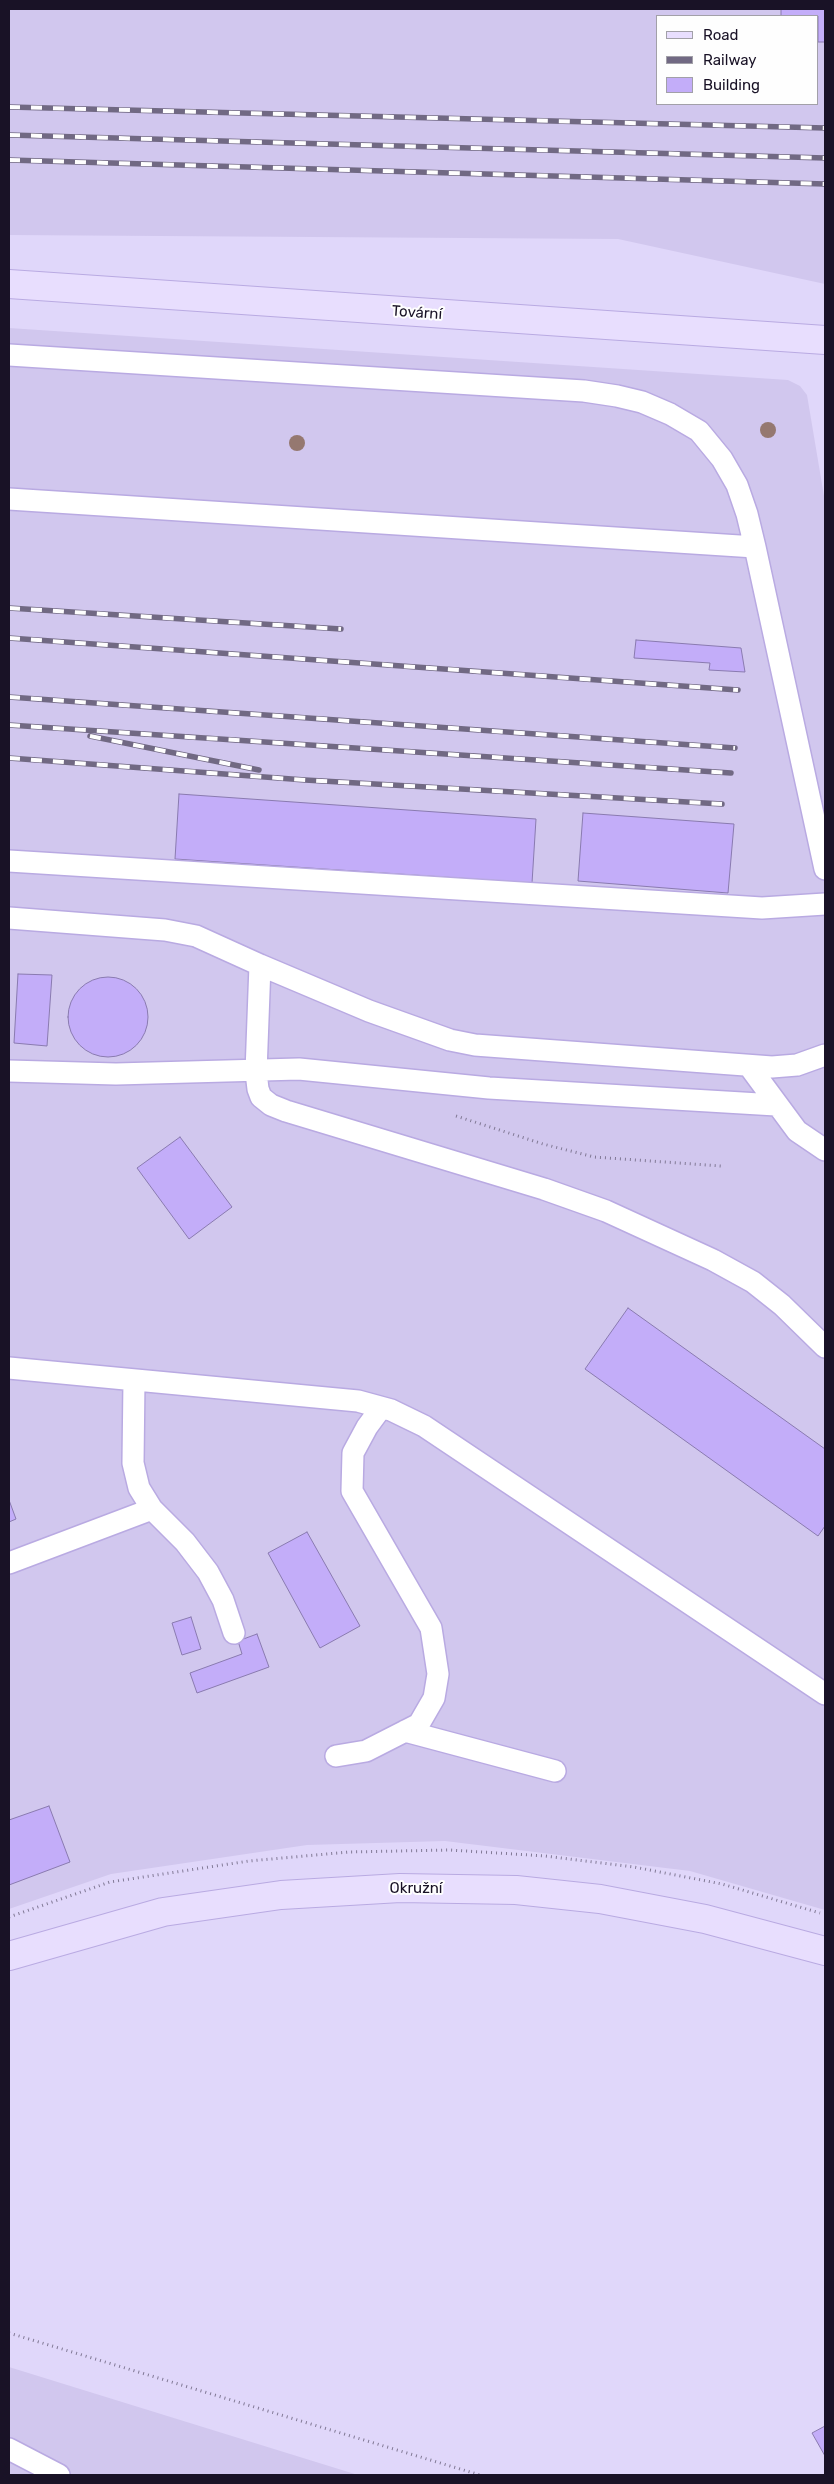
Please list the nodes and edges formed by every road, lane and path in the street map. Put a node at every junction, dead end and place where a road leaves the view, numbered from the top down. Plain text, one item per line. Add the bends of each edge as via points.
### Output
1 (9, 284) edge
2 (825, 340) edge
3 (9, 355) edge
4 (9, 499) edge
5 (755, 547) junction
6 (9, 861) edge
7 (825, 869) edge
8 (825, 904) edge
9 (9, 918) edge
10 (260, 965) junction
11 (825, 1055) edge
12 (749, 1066) junction
13 (9, 1071) edge
14 (256, 1072) junction
15 (776, 1104) junction
16 (454, 1116) dead end
17 (825, 1150) edge
18 (721, 1166) dead end
19 (825, 1347) edge
20 (9, 1368) edge
21 (134, 1380) junction
22 (381, 1408) junction
23 (152, 1509) junction
24 (9, 1563) edge
25 (234, 1632) dead end
26 (825, 1694) edge
27 (405, 1731) junction
28 (336, 1756) dead end
29 (554, 1771) dead end
30 (825, 1950) edge
31 (9, 1956) edge
32 (9, 2333) edge
33 (9, 2450) edge
34 (59, 2475) edge
35 (480, 2475) edge

1 - 2 street, Tovární
3 - 5 lane via 584,392 634,400 670,414 699,431 722,459 737,485
4 - 5 lane
5 - 7 lane
6 - 8 lane via 762,908
9 - 10 lane via 164,930 196,936
10 - 12 lane via 411,1027 474,1045
10 - 14 lane
11 - 12 lane via 797,1065
12 - 15 lane
13 - 14 lane via 116,1074
14 - 15 lane via 299,1069 489,1088
14 - 19 lane via 262,1097 271,1105 582,1201 713,1260 753,1282
15 - 17 lane via 797,1131
16 - 18 path via 594,1157
20 - 21 lane
21 - 22 lane via 358,1401
21 - 23 lane via 133,1463 139,1488
22 - 26 lane via 424,1426
22 - 27 lane via 366,1427 353,1453 352,1491 431,1628 438,1674 434,1698 419,1724
23 - 24 lane
23 - 25 lane via 185,1542 208,1572 223,1600
27 - 28 lane via 366,1751
27 - 29 lane
30 - 31 street, Okružní via 705,1919 600,1899 516,1890 400,1888 281,1895 163,1912
32 - 35 path
33 - 34 lane

